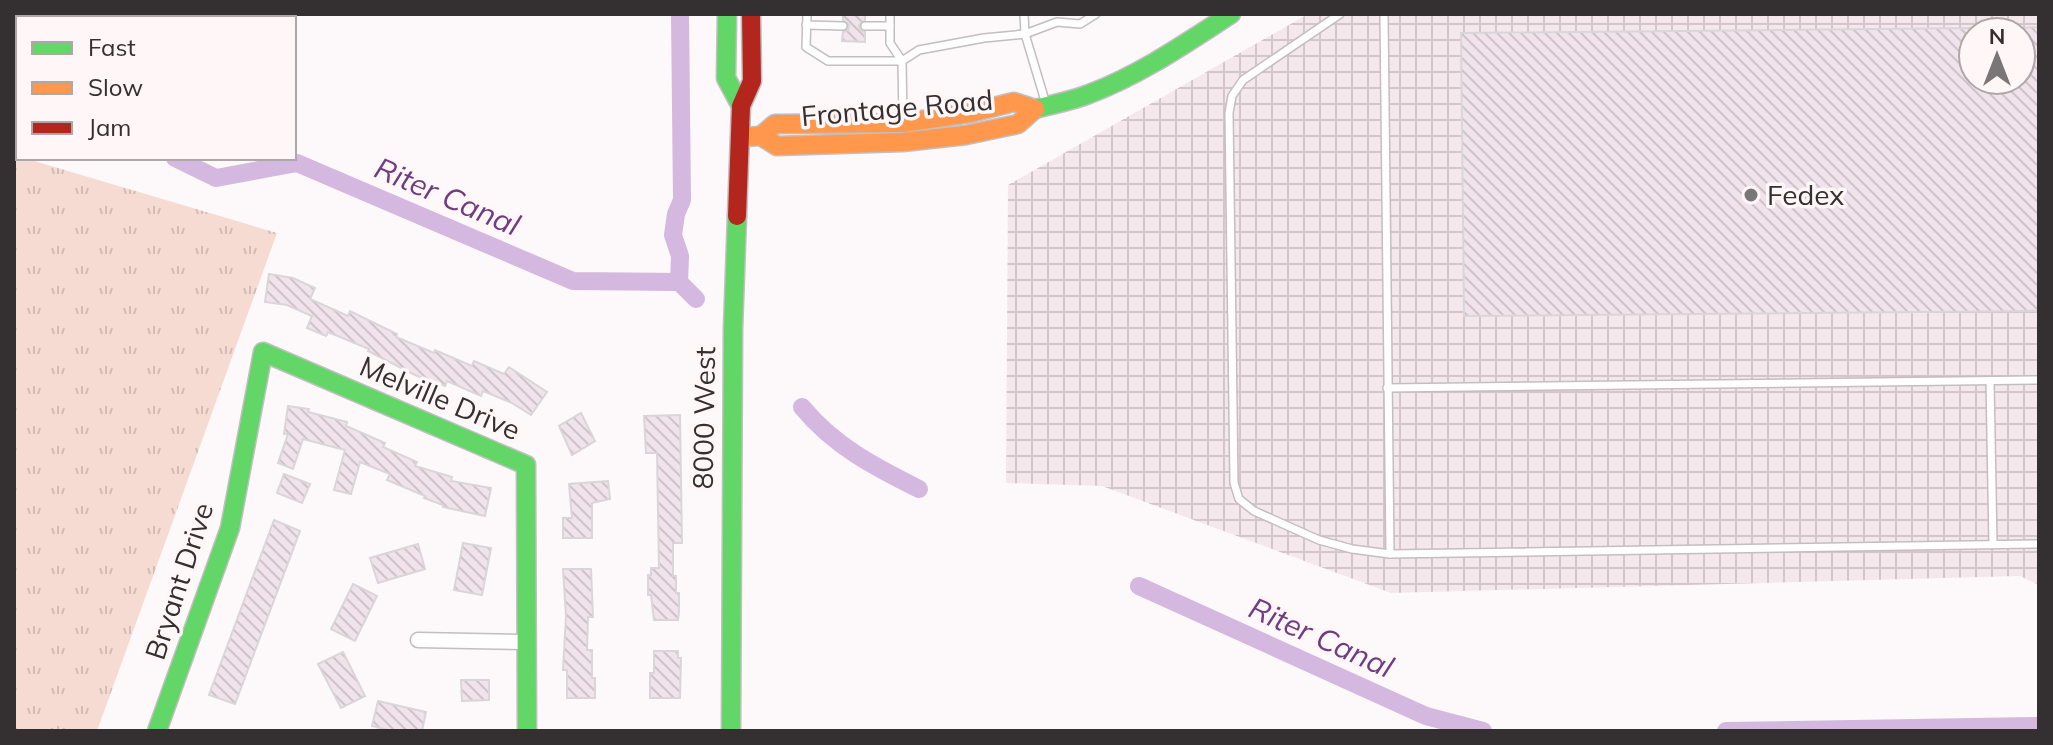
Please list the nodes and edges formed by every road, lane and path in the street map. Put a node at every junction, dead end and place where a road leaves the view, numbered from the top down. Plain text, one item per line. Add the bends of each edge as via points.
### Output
1 (727, 14) edge
2 (751, 14) edge
3 (807, 14) edge
4 (890, 14) edge
5 (1024, 14) edge
6 (1096, 14) edge
7 (1231, 14) edge
8 (1340, 14) edge
9 (1384, 14) edge
10 (1057, 18) edge
11 (806, 25) junction
12 (843, 26) dead end
13 (865, 26) dead end
14 (890, 26) junction
15 (1025, 34) junction
16 (902, 61) junction
17 (741, 106) junction
18 (1041, 107) junction
19 (903, 123) junction
20 (761, 136) junction
21 (741, 137) junction
22 (263, 352) joint
23 (2039, 380) edge
24 (1990, 381) junction
25 (1387, 388) junction
26 (1993, 544) junction
27 (2039, 544) edge
28 (1390, 554) junction
29 (418, 640) dead end
30 (527, 642) junction
31 (157, 731) edge
32 (527, 731) edge
33 (731, 731) edge

1 - 17 street, 8000 West via 726,78
2 - 17 street, 8000 West via 752,81
3 - 11 lane
4 - 14 lane
5 - 15 lane
6 - 10 lane via 1080,24
7 - 18 street, Frontage Road via 1122,79 1088,95
8 - 28 lane via 1243,80 1232,96 1234,483 1239,499 1254,511 1319,540
9 - 25 lane
10 - 15 lane
11 - 12 lane
11 - 16 lane via 806,47 828,61
13 - 14 lane
14 - 16 lane via 890,43
15 - 16 lane via 919,50
15 - 18 lane
16 - 19 lane
17 - 21 street, 8000 West
18 - 19 street, Frontage Road via 1014,102
18 - 20 street, Frontage Road via 1018,124 903,142 777,146
19 - 20 street, Frontage Road via 775,124
20 - 21 street, Frontage Road
21 - 33 street, 8000 West via 733,329
22 - 30 street, Melville Drive via 526,465
22 - 31 street, Bryant Drive via 230,528
23 - 24 lane
24 - 25 lane
24 - 26 lane
25 - 28 lane
26 - 27 lane
26 - 28 lane
29 - 30 street
30 - 32 street, Melville Drive

